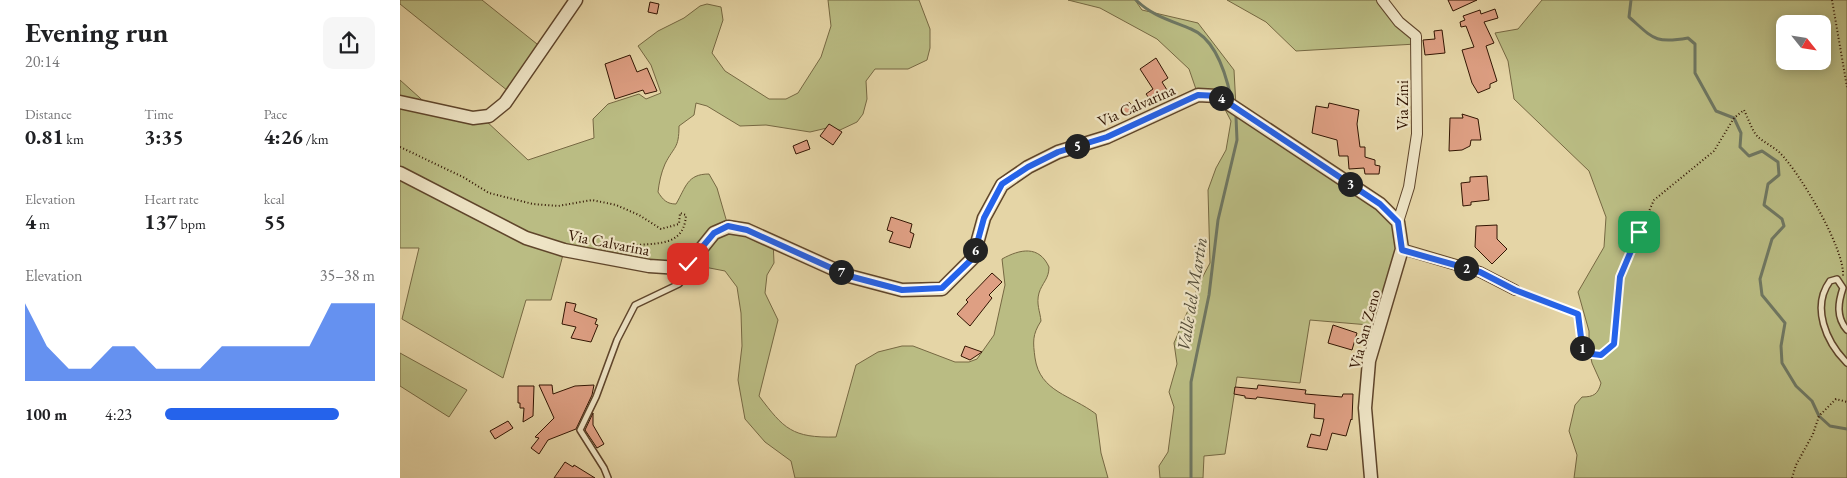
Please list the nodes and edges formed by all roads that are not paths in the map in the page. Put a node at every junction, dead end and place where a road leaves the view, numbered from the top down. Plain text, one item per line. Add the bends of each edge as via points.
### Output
1 (576, 0) edge
2 (1382, 0) edge
3 (400, 102) edge
4 (400, 173) edge
5 (1398, 222) junction
6 (1402, 250) junction
7 (688, 264) junction
8 (1515, 290) road end
9 (1847, 330) edge
10 (1847, 363) edge
11 (608, 478) edge
12 (1371, 478) edge

1 - 3 street via 505,103 489,116 473,118
2 - 5 street, Via Zini via 1399,22 1416,36 1417,134 1410,187
4 - 7 street, Via Calvarina via 526,238 564,250 666,269
5 - 6 street
5 - 7 street, Via Calvarina via 1380,204 1236,107 1218,96 1198,95 1107,137 1058,152 1002,184 984,218 973,258 942,288 902,290 849,276 747,230 728,226 714,233
6 - 8 street via 1480,272
6 - 12 street, Via San Zeno via 1369,361 1365,408
7 - 11 lane via 690,272 679,284 635,305 580,430
9 - 10 lane via 1840,320 1843,288 1837,280 1830,281 1821,304 1827,336 1837,354

